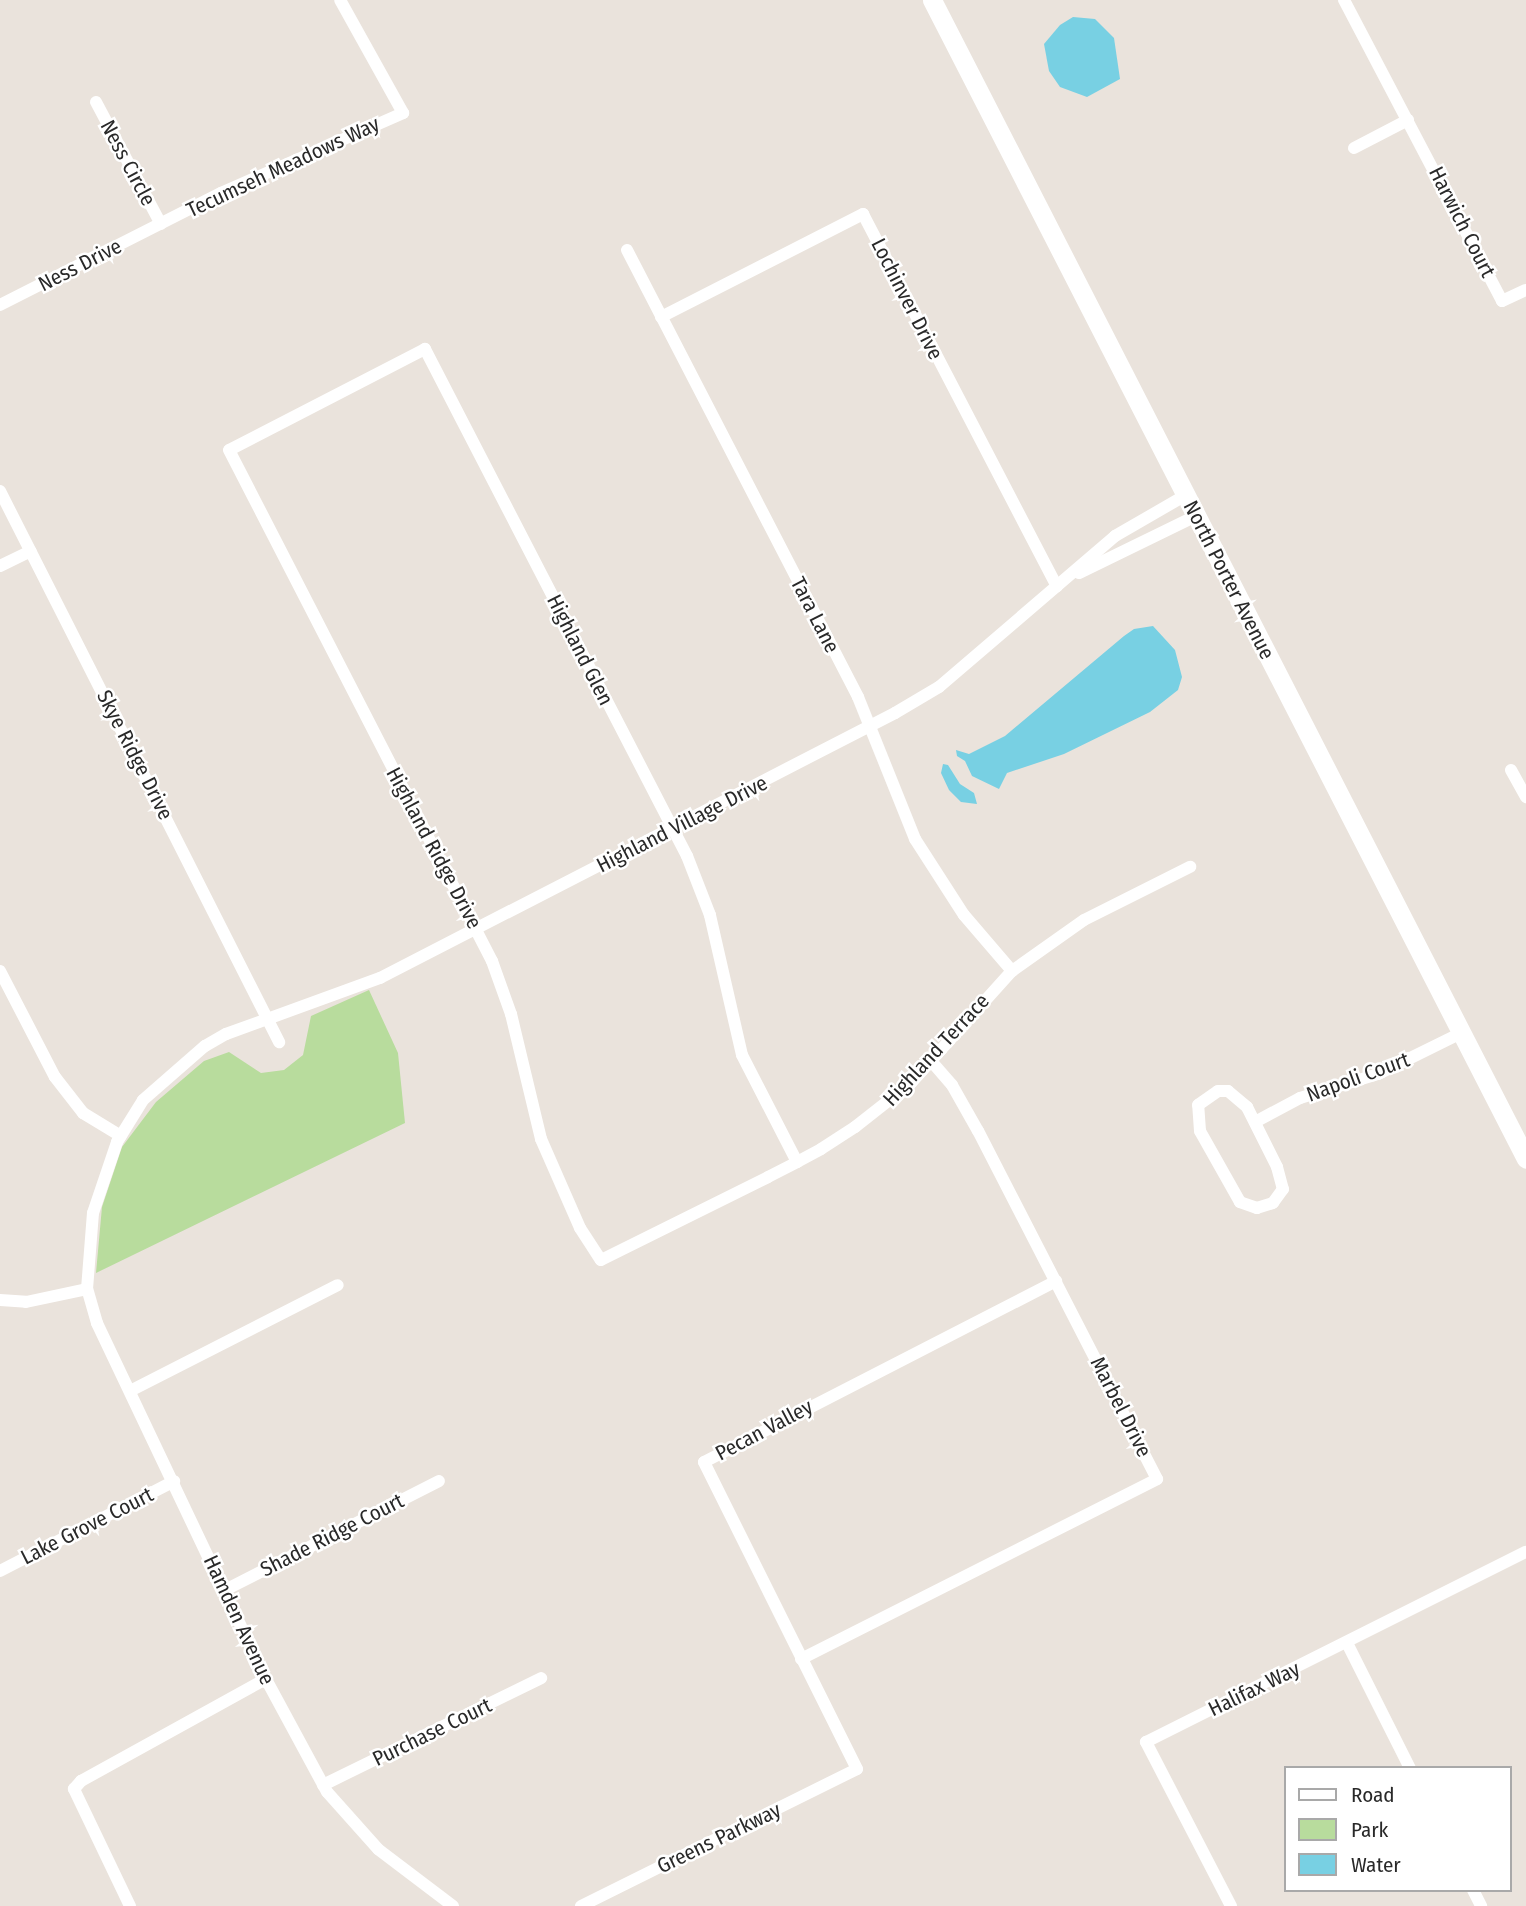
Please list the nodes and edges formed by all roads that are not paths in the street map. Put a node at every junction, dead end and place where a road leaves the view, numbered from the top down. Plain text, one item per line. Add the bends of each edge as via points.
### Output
1 (340, 0) edge
2 (1344, 0) edge
3 (938, 2) edge
4 (96, 102) dead end
5 (1408, 120) junction
6 (1354, 148) dead end
7 (161, 224) junction
8 (626, 250) dead end
9 (1526, 290) edge
10 (0, 305) edge
11 (661, 317) junction
12 (229, 450) joint
13 (0, 492) edge
14 (1186, 495) junction
15 (1196, 516) junction
16 (31, 551) junction
17 (0, 566) edge
18 (1061, 582) junction
19 (871, 726) junction
20 (1511, 770) dead end
21 (1526, 797) edge
22 (673, 829) junction
23 (1190, 867) dead end
24 (476, 929) junction
25 (0, 971) edge
26 (1012, 971) junction
27 (269, 1019) junction
28 (1461, 1033) junction
29 (279, 1042) dead end
30 (931, 1061) junction
31 (1255, 1122) junction
32 (121, 1136) junction
33 (1526, 1159) edge
34 (797, 1162) junction
35 (601, 1260) joint
36 (1056, 1281) junction
37 (338, 1285) dead end
38 (87, 1289) junction
39 (0, 1300) edge
40 (130, 1391) junction
41 (174, 1481) junction
42 (439, 1481) dead end
43 (1526, 1552) edge
44 (0, 1571) edge
45 (225, 1590) junction
46 (1347, 1643) junction
47 (801, 1659) junction
48 (541, 1678) dead end
49 (266, 1679) junction
50 (1409, 1766) edge
51 (857, 1769) joint
52 (323, 1786) junction
53 (130, 1906) edge
54 (453, 1906) edge
55 (580, 1906) edge
56 (1231, 1906) edge

1 - 7 street, Tecumseh Meadows Way via 402,113
2 - 5 street, Harwich Court
3 - 14 main road, North Porter Avenue
4 - 7 street, Ness Circle
5 - 6 street
5 - 9 street, Harwich Court via 1502,301
7 - 10 street, Ness Drive
8 - 11 street, Tara Lane
11 - 18 street, Lochinver Drive via 863,214
11 - 19 street, Tara Lane
12 - 22 street, Highland Glen via 425,349
12 - 24 street, Highland Ridge Drive
13 - 16 street, Skye Ridge Drive
14 - 15 main road, North Porter Avenue
14 - 18 street, Highland Village Drive via 1115,536
15 - 18 street, Highland Village Drive
15 - 28 main road, North Porter Avenue
16 - 17 street
16 - 27 street, Skye Ridge Drive
18 - 19 street, Highland Village Drive via 939,687
19 - 22 street, Highland Village Drive
19 - 26 street, Tara Lane via 915,839 964,915
20 - 21 street
22 - 24 street, Highland Village Drive
22 - 34 street, Highland Glen via 710,915 742,1055
23 - 26 street, Highland Terrace via 1084,920
24 - 27 street, Highland Village Drive via 358,988
24 - 35 street, Highland Ridge Drive via 511,1014 541,1139 580,1228
25 - 32 street via 55,1077 83,1113
26 - 30 street, Highland Terrace
27 - 29 street
27 - 32 street, Highland Village Drive via 226,1034 179,1064 143,1100
28 - 31 street, Napoli Court via 1387,1070 1300,1098
28 - 33 main road, North Porter Avenue
30 - 34 street, Highland Terrace via 883,1108
30 - 36 street, Marbel Drive via 962,1102
31 - 31 street via 1247,1107 1228,1091 1203,1098 1196,1112 1200,1131 1233,1194 1257,1208 1273,1203 1283,1189
32 - 38 street, Highland Village Drive via 93,1213
34 - 35 street, Highland Terrace
36 - 47 street, Pecan Valley via 704,1462
36 - 47 street, Marbel Drive via 1157,1479
37 - 40 street
38 - 39 street via 26,1301
38 - 40 street, Hamden Avenue via 97,1323
40 - 41 street, Hamden Avenue
41 - 44 street, Lake Grove Court
41 - 45 street, Hamden Avenue
42 - 45 street, Shade Ridge Court
43 - 46 street, Halifax Way
45 - 49 street, Hamden Avenue
46 - 50 street
46 - 56 street, Halifax Way via 1146,1742
47 - 51 street, Pecan Valley
48 - 52 street, Purchase Court
49 - 52 street, Hamden Avenue
49 - 53 street via 74,1789
51 - 55 street, Greens Parkway
52 - 54 street, Hamden Avenue via 378,1849

